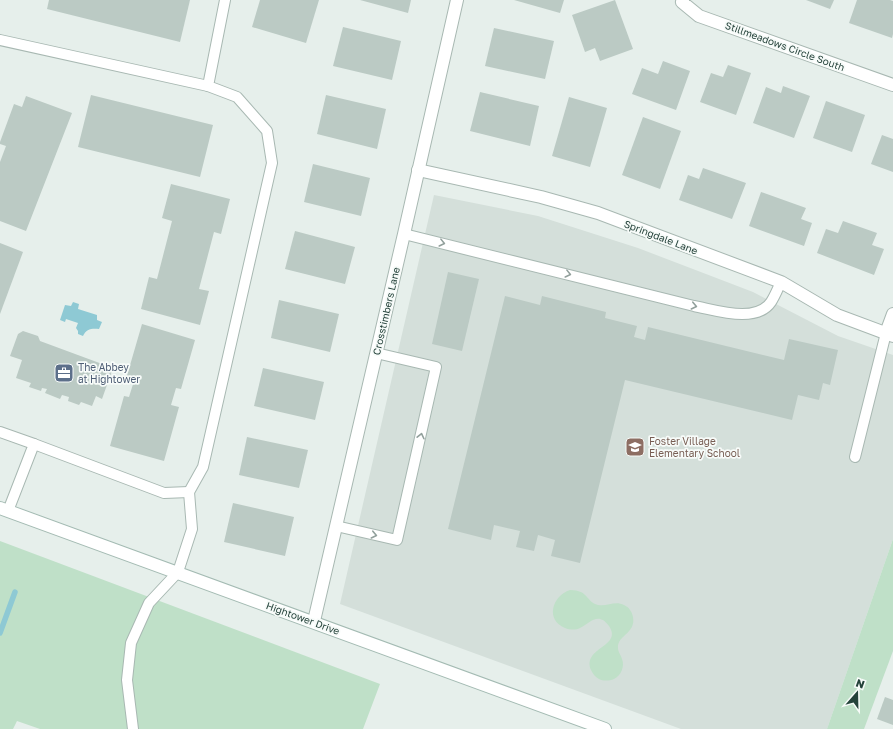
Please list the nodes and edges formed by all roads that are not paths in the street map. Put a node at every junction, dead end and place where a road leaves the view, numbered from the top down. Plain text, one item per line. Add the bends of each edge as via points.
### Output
1 (225, 0) edge
2 (457, 0) edge
3 (683, 0) edge
4 (0, 40) edge
5 (893, 85) edge
6 (208, 86) junction
7 (418, 170) junction
8 (404, 234) junction
9 (781, 282) junction
10 (893, 314) edge
11 (890, 334) edge
12 (376, 353) junction
13 (0, 432) edge
14 (34, 444) junction
15 (855, 457) dead end
16 (189, 492) junction
17 (4, 509) edge
18 (336, 526) junction
19 (178, 572) junction
20 (314, 621) junction
21 (133, 729) edge
22 (606, 729) edge

1 - 6 lane
2 - 7 street, Crosstimbers Lane
3 - 5 street, Stillmeadows Circle South via 682,2 699,16
4 - 6 lane
6 - 16 lane via 237,97 268,131 272,163 203,467
7 - 8 street, Crosstimbers Lane
7 - 9 street, Springdale Lane via 598,213
8 -> 9 lane via 739,315 758,312 771,302
8 - 12 street, Crosstimbers Lane
9 - 11 street, Springdale Lane via 837,315
10 - 11 street
11 - 15 lane
12 - 18 street, Crosstimbers Lane
18 -> 12 lane via 397,540 436,368
13 - 14 lane
14 - 16 lane via 164,493
14 - 17 lane
16 - 19 lane via 192,529
17 - 19 street, Hightower Drive
18 - 20 street, Crosstimbers Lane
19 - 20 street, Hightower Drive
19 - 21 lane via 149,603 131,643 127,680
20 - 22 street, Hightower Drive

